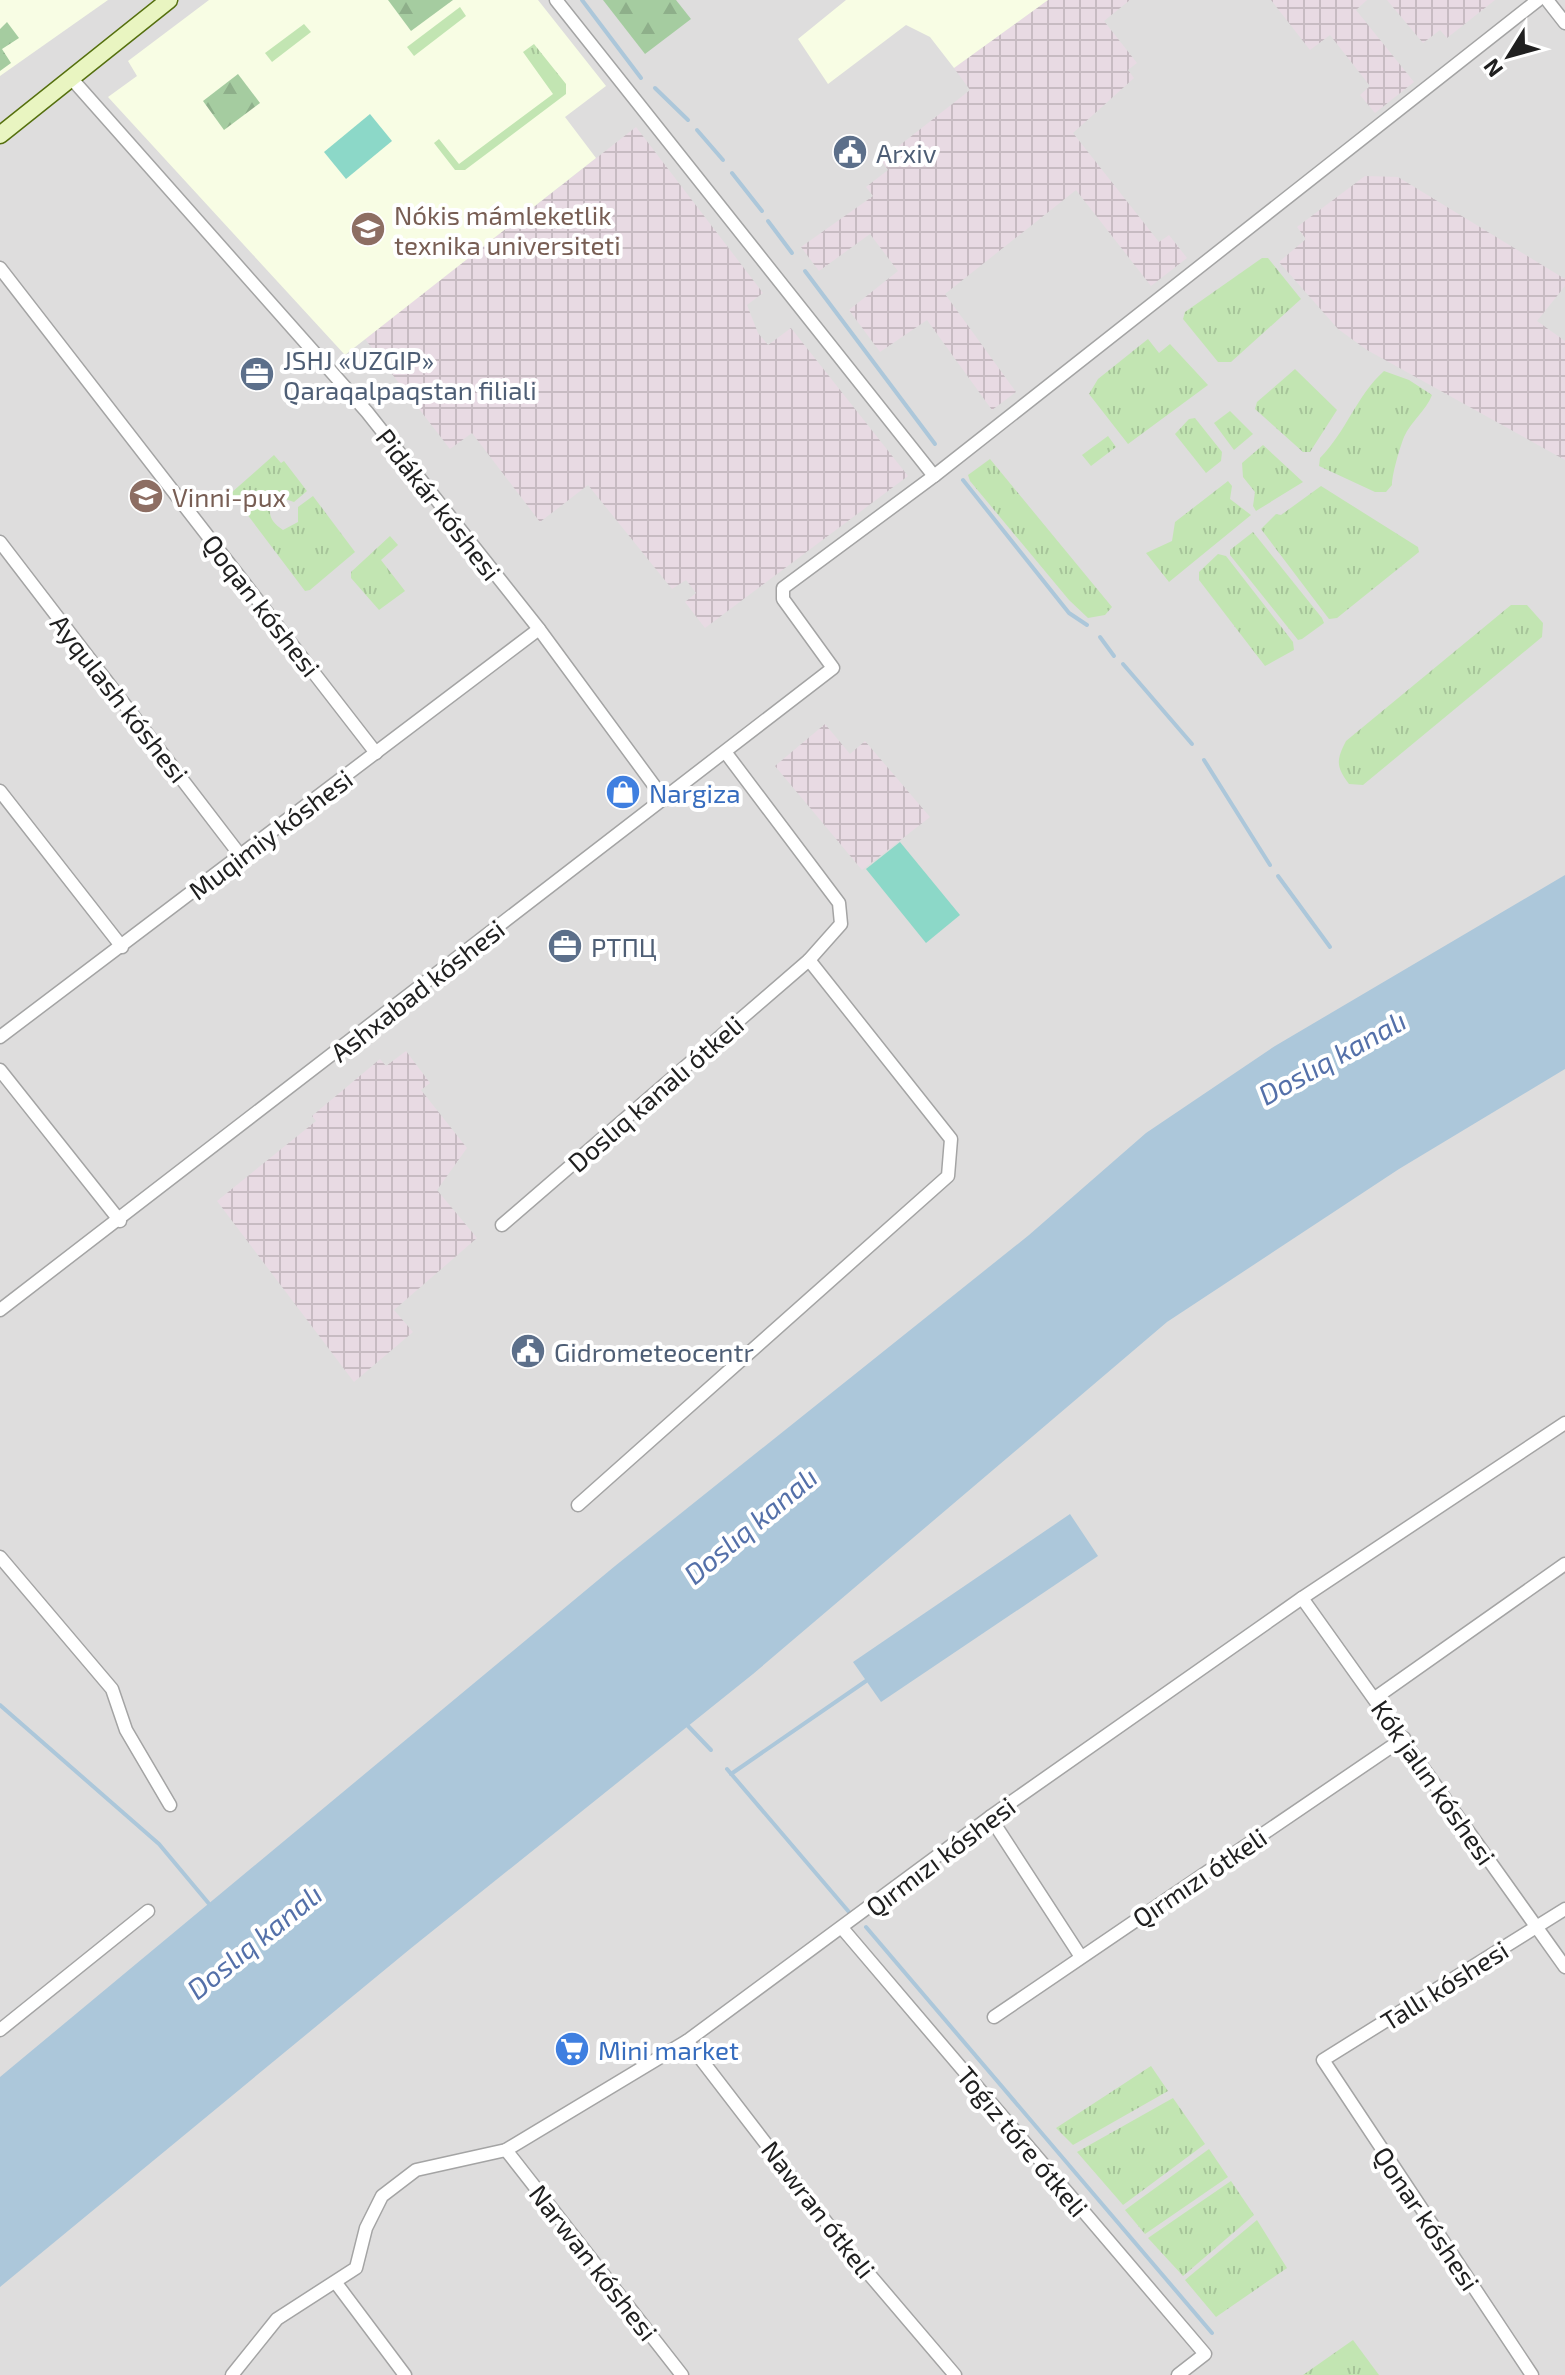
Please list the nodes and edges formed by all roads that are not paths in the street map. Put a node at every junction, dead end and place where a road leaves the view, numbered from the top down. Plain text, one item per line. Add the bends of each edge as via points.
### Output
1 (169, 0) edge
2 (556, 0) edge
3 (1538, 0) edge
4 (1547, 0) edge
5 (1565, 23) edge
6 (71, 78) junction
7 (0, 135) edge
8 (0, 268) edge
9 (934, 476) junction
10 (0, 542) edge
11 (539, 629) junction
12 (376, 753) junction
13 (726, 753) junction
14 (0, 791) edge
15 (664, 799) junction
16 (240, 855) junction
17 (122, 947) junction
18 (809, 960) junction
19 (0, 1037) edge
20 (0, 1070) edge
21 (120, 1221) junction
22 (502, 1225) dead end
23 (0, 1310) edge
24 (1565, 1423) edge
25 (578, 1505) dead end
26 (0, 1557) edge
27 (1565, 1564) edge
28 (1302, 1598) junction
29 (1375, 1698) junction
30 (1404, 1738) junction
31 (170, 1805) dead end
32 (990, 1817) junction
33 (1565, 1909) edge
34 (148, 1911) dead end
35 (1538, 1927) junction
36 (842, 1928) junction
37 (1081, 1957) junction
38 (1565, 1967) edge
39 (994, 2017) dead end
40 (0, 2030) edge
41 (687, 2041) junction
42 (1323, 2060) joint
43 (506, 2150) junction
44 (336, 2283) junction
45 (232, 2375) edge
46 (405, 2375) edge
47 (682, 2375) edge
48 (955, 2375) edge
49 (1178, 2375) edge
50 (1532, 2375) edge

1 - 6 main road
2 - 9 street
3 - 9 street
4 - 5 street
6 - 7 main road
6 - 11 street, Pidákár kóshesi via 367,412
8 - 12 street, Qoqan kóshesi
9 - 13 street, Ashxabad kóshesi via 783,588 783,599 833,668
10 - 16 street, Ayqulash kóshesi
11 - 12 street, Muqimiy kóshesi
11 - 15 street, Pidákár kóshesi
12 - 16 street, Muqimiy kóshesi
13 - 15 street, Ashxabad kóshesi
13 - 18 street, Doslıq kanalı ótkeli via 839,903 841,924
14 - 17 street
15 - 21 street, Ashxabad kóshesi
16 - 17 street, Muqimiy kóshesi
17 - 19 street, Muqimiy kóshesi
18 - 22 street, Doslıq kanalı ótkeli
18 - 25 street via 951,1139 948,1176
20 - 21 street
21 - 23 street, Ashxabad kóshesi
24 - 28 street, Qırmızı kóshesi
26 - 31 street via 112,1689 126,1730
27 - 29 street
28 - 29 street, Kók jalın kóshesi
28 - 32 street, Qırmızı kóshesi
29 - 30 street, Kók jalın kóshesi
30 - 35 street, Kók jalın kóshesi
30 - 37 street, Qırmızı ótkeli
32 - 36 street, Qırmızı kóshesi
32 - 37 street
33 - 35 street, Tallı kóshesi
34 - 40 street
35 - 38 street, Kók jalın kóshesi
35 - 42 street, Tallı kóshesi
36 - 41 street, Qırmızı kóshesi
36 - 49 street, Toǵız tóre ótkeli via 1205,2354
37 - 39 street, Qırmızı ótkeli
41 - 43 street, Qırmızı kóshesi
41 - 48 street, Nawran ótkeli via 840,2240
42 - 50 street, Qonar kóshesi
43 - 44 street, Qırmızı kóshesi via 416,2170 393,2187 382,2196 366,2228 356,2268
43 - 47 street, Narwan kóshesi
44 - 45 street, Qırmızı kóshesi via 277,2319
44 - 46 street

